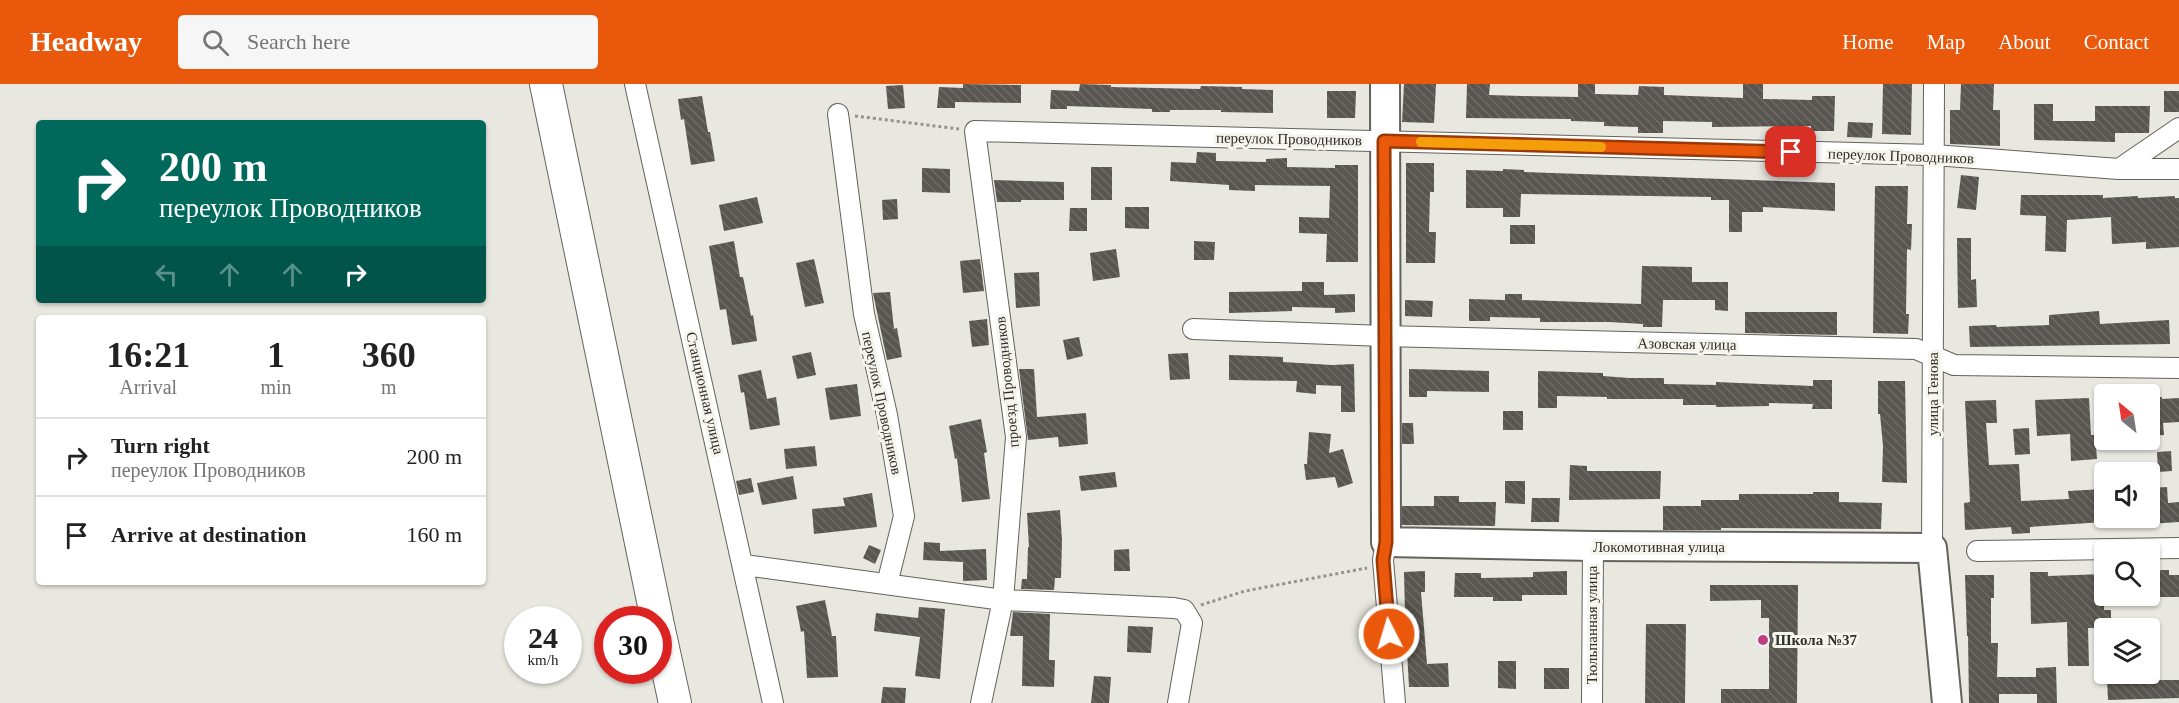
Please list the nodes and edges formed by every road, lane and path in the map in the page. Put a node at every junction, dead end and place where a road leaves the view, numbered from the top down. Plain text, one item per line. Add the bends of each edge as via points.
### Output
1 (546, 84) edge
2 (635, 84) edge
3 (1384, 84) edge
4 (1934, 84) edge
5 (838, 114) joint
6 (2179, 128) edge
7 (975, 131) junction
8 (1384, 141) junction
9 (1934, 155) junction
10 (2119, 169) junction
11 (2179, 169) edge
12 (1193, 328) dead end
13 (1384, 336) junction
14 (1933, 356) junction
15 (2179, 368) edge
16 (1593, 546) junction
17 (1932, 548) junction
18 (2179, 548) edge
19 (1977, 551) dead end
20 (1384, 553) junction
21 (744, 565) junction
22 (887, 584) junction
23 (1003, 600) junction
24 (654, 606) edge
25 (1192, 608) junction
26 (671, 684) edge
27 (675, 703) edge
28 (773, 703) edge
29 (981, 703) edge
30 (1178, 703) edge
31 (1395, 703) edge
32 (1592, 703) edge
33 (1947, 703) edge

1 - 24 main road
2 - 21 street, Станционная улица
3 - 8 main road
4 - 9 street, улица Генова
5 - 7 path
5 - 22 street, переулок Проводников via 864,314 904,516
6 - 10 street
7 - 8 street, переулок Проводников
7 - 23 street, проезд Проводников via 1016,437
8 - 9 street, переулок Проводников
8 - 13 main road
9 - 10 street, переулок Проводников
9 - 14 street, улица Генова
10 - 11 street, переулок Проводников
12 - 13 street, Азовская улица
13 - 14 street, Азовская улица via 1916,350
13 - 20 main road
14 - 15 street, Азовская улица via 1954,365
14 - 17 street, улица Генова
16 - 17 main road, Локомотивная улица
16 - 20 main road, Локомотивная улица
16 - 32 street, Тюльпанная улица
17 - 33 main road, улица Генова
18 - 19 street
20 - 25 path via 1334,574 1245,591
20 - 31 street
21 - 22 street
21 - 28 street, Станционная улица
22 - 23 street
23 - 25 street
23 - 29 street, проезд Проводников
25 - 30 street
26 - 27 main road

